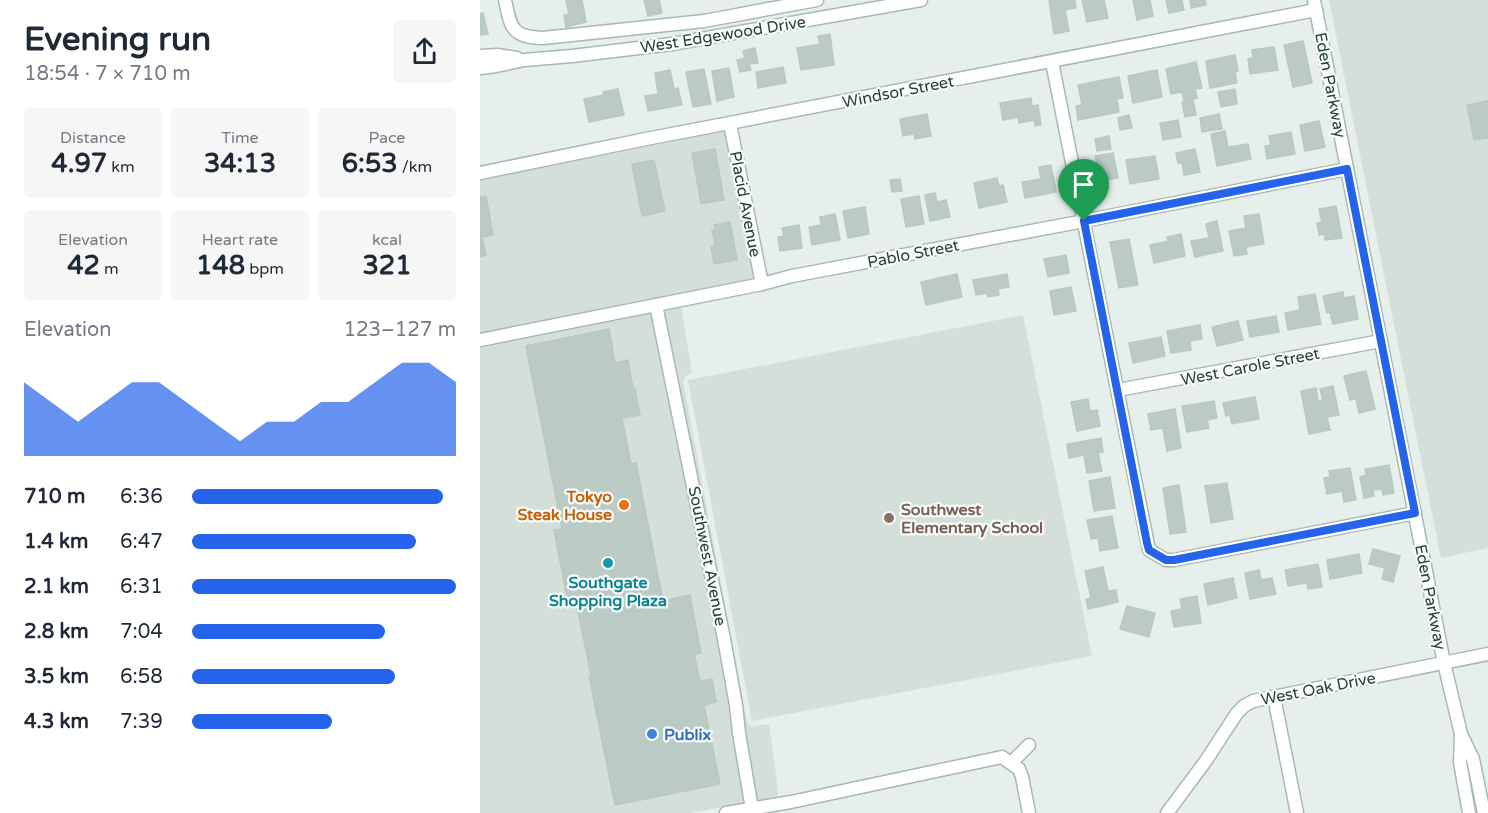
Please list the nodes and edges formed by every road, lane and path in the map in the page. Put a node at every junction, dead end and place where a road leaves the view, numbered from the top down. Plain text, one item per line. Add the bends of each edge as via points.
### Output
1 (505, 0) edge
2 (818, 0) edge
3 (921, 0) edge
4 (1315, 5) edge
5 (480, 57) edge
6 (524, 60) junction
7 (1052, 62) junction
8 (480, 68) edge
9 (730, 124) junction
10 (1347, 169) junction
11 (480, 173) edge
12 (1084, 221) junction
13 (762, 284) junction
14 (656, 305) junction
15 (480, 340) edge
16 (1381, 341) junction
17 (1118, 390) junction
18 (1415, 513) junction
19 (1488, 654) edge
20 (1444, 663) junction
21 (1274, 697) junction
22 (1461, 734) junction
23 (1029, 745) dead end
24 (1011, 763) junction
25 (752, 809) junction
26 (726, 813) edge
27 (1029, 813) edge
28 (1167, 813) edge
29 (1297, 813) edge
30 (1469, 813) edge
31 (1484, 813) edge

1 - 2 street, West Edgewood Drive via 509,19 518,33 543,38 704,21
3 - 6 street, West Edgewood Drive via 672,44
4 - 7 street, Windsor Street
4 - 10 street, Eden Parkway
5 - 6 street, West Edgewood Drive via 497,55
6 - 8 street, West Edgewood Drive
7 - 9 street, Windsor Street
7 - 12 street
9 - 11 street, Windsor Street
9 - 13 street, Placid Avenue
10 - 12 street, Pablo Street
10 - 16 street, Eden Parkway
12 - 13 street, Pablo Street
12 - 17 street
13 - 14 street, Pablo Street
14 - 15 street, Pablo Street
14 - 25 street, Southwest Avenue via 736,705
16 - 17 street, West Carole Street
16 - 18 street, Eden Parkway
17 - 18 street via 1149,550 1166,560
18 - 20 street, Eden Parkway
19 - 20 street, West Oak Drive
20 - 21 street, West Oak Drive
20 - 22 street, Eden Parkway
21 - 28 street, West Oak Drive via 1253,701 1237,713
21 - 29 street
22 - 30 street, Eden Parkway via 1460,762
22 - 31 street, Eden Parkway via 1473,759
23 - 24 street
24 - 25 street via 1002,757
24 - 27 street via 1022,777
25 - 26 street

